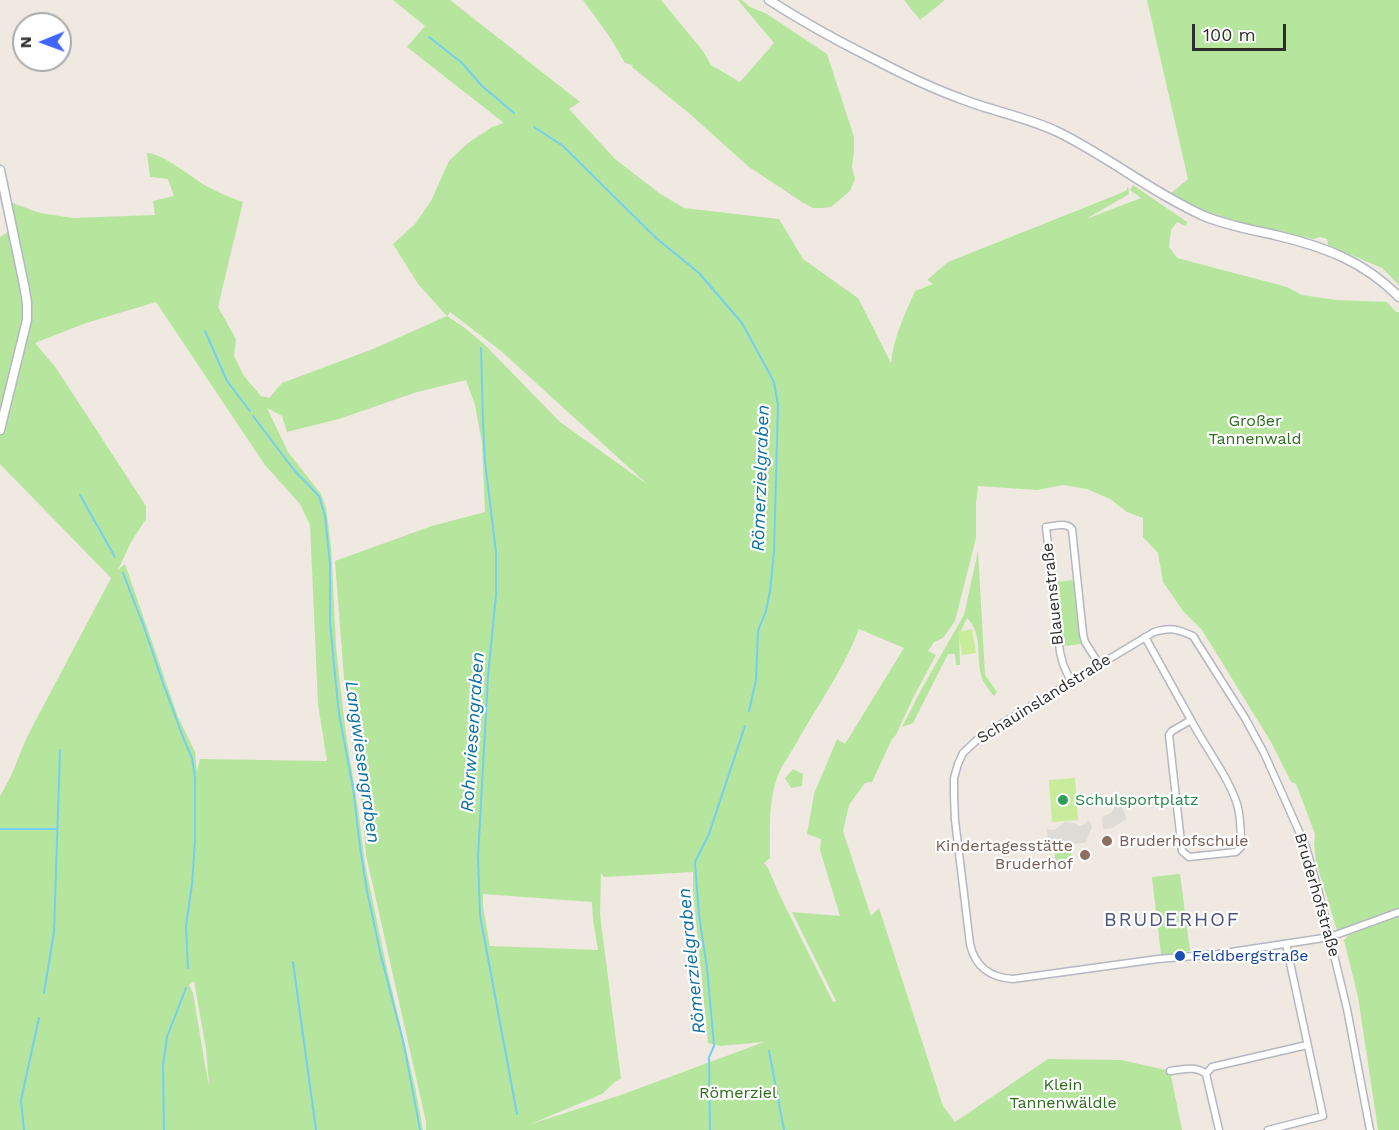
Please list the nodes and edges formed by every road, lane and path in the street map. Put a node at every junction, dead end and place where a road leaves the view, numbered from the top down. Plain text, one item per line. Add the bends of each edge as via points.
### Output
1 (769, 0) edge
2 (0, 170) edge
3 (1399, 297) edge
4 (0, 430) edge
5 (1171, 628) joint
6 (1144, 637) junction
7 (1099, 664) junction
8 (1071, 682) junction
9 (1191, 720) junction
10 (1399, 912) edge
11 (1330, 937) junction
12 (1286, 944) junction
13 (1307, 1045) junction
14 (1170, 1071) dead end
15 (1206, 1074) junction
16 (1219, 1130) edge
17 (1268, 1130) edge
18 (1370, 1130) edge

1 - 3 main road via 828,36 920,83 1056,131 1206,217 1338,254 1369,271
2 - 4 main road via 27,303 27,320
5 - 6 street, Schauinslandstraße
5 - 11 street, Bruderhofstraße via 1193,636 1264,753 1306,847
6 - 7 street, Schauinslandstraße
6 - 9 street
7 - 8 street, Schauinslandstraße
7 - 8 street, Blauenstraße via 1083,634 1072,529 1065,525 1046,527 1060,652
8 - 12 street, Schauinslandstraße via 978,739 963,753 956,771 955,820 970,944 982,969 1014,979
9 - 9 street via 1169,735 1182,851 1189,857 1236,852 1241,847 1238,807
10 - 11 street
11 - 12 street
11 - 18 street, Bruderhofstraße
12 - 13 street
13 - 15 street via 1212,1068
13 - 17 street via 1323,1116
14 - 15 street via 1196,1069
15 - 16 street

